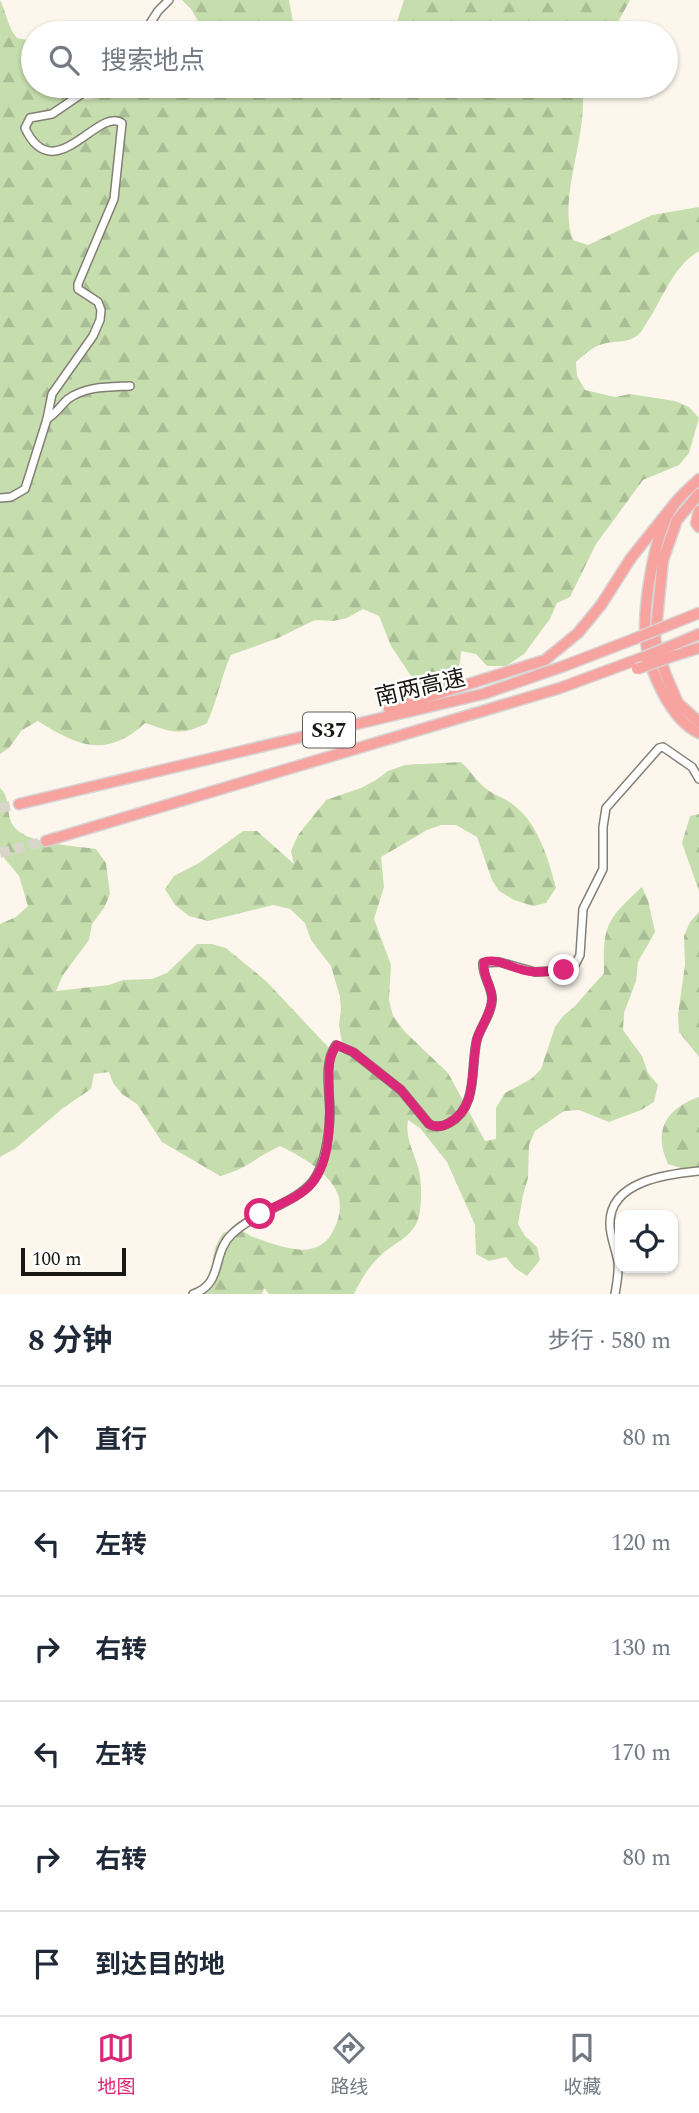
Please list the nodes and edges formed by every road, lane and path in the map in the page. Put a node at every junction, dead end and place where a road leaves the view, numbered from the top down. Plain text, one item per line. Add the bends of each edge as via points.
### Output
1 (169, 0) edge
2 (152, 21) edge
3 (75, 98) edge
4 (130, 386) dead end
5 (47, 419) junction
6 (699, 479) edge
7 (699, 494) edge
8 (0, 498) edge
9 (675, 503) junction
10 (699, 511) edge
11 (699, 527) edge
12 (699, 613) edge
13 (699, 634) edge
14 (699, 648) edge
15 (560, 688) junction
16 (699, 722) edge
17 (699, 733) edge
18 (305, 736) junction
19 (699, 779) edge
20 (19, 804) tunnel mouth
21 (46, 841) tunnel mouth
22 (699, 1171) edge
23 (193, 1294) edge
24 (615, 1294) edge

1 - 2 street
3 - 5 street via 52,114 30,118 25,128 34,142 42,148 63,149 110,120 118,120 124,127 114,199 78,284 78,289 98,302 100,320 52,394
4 - 5 street via 83,391
5 - 8 street via 25,489
6 - 9 highway
7 - 16 highway via 677,520 663,559 655,639 678,704
9 - 17 highway via 657,542 646,600 646,643 657,684 686,727
9 - 18 highway via 578,633 545,660
10 - 11 highway
12 - 18 highway, 南两高速 / S37, bridge via 483,694
13 - 15 highway, 南两高速 / S37, bridge
14 - 15 highway, bridge
15 - 21 highway, 南两高速 / S37
18 - 20 highway, 南两高速 / S37
19 - 23 street via 692,767 659,748 606,808 603,869 583,909 580,955 575,965 535,972 484,962 492,1003 478,1036 467,1107 454,1121 443,1126 429,1124 401,1090 337,1045 329,1062 326,1145 312,1183 230,1235 212,1281
22 - 24 street via 646,1181 615,1204 610,1226 618,1263

